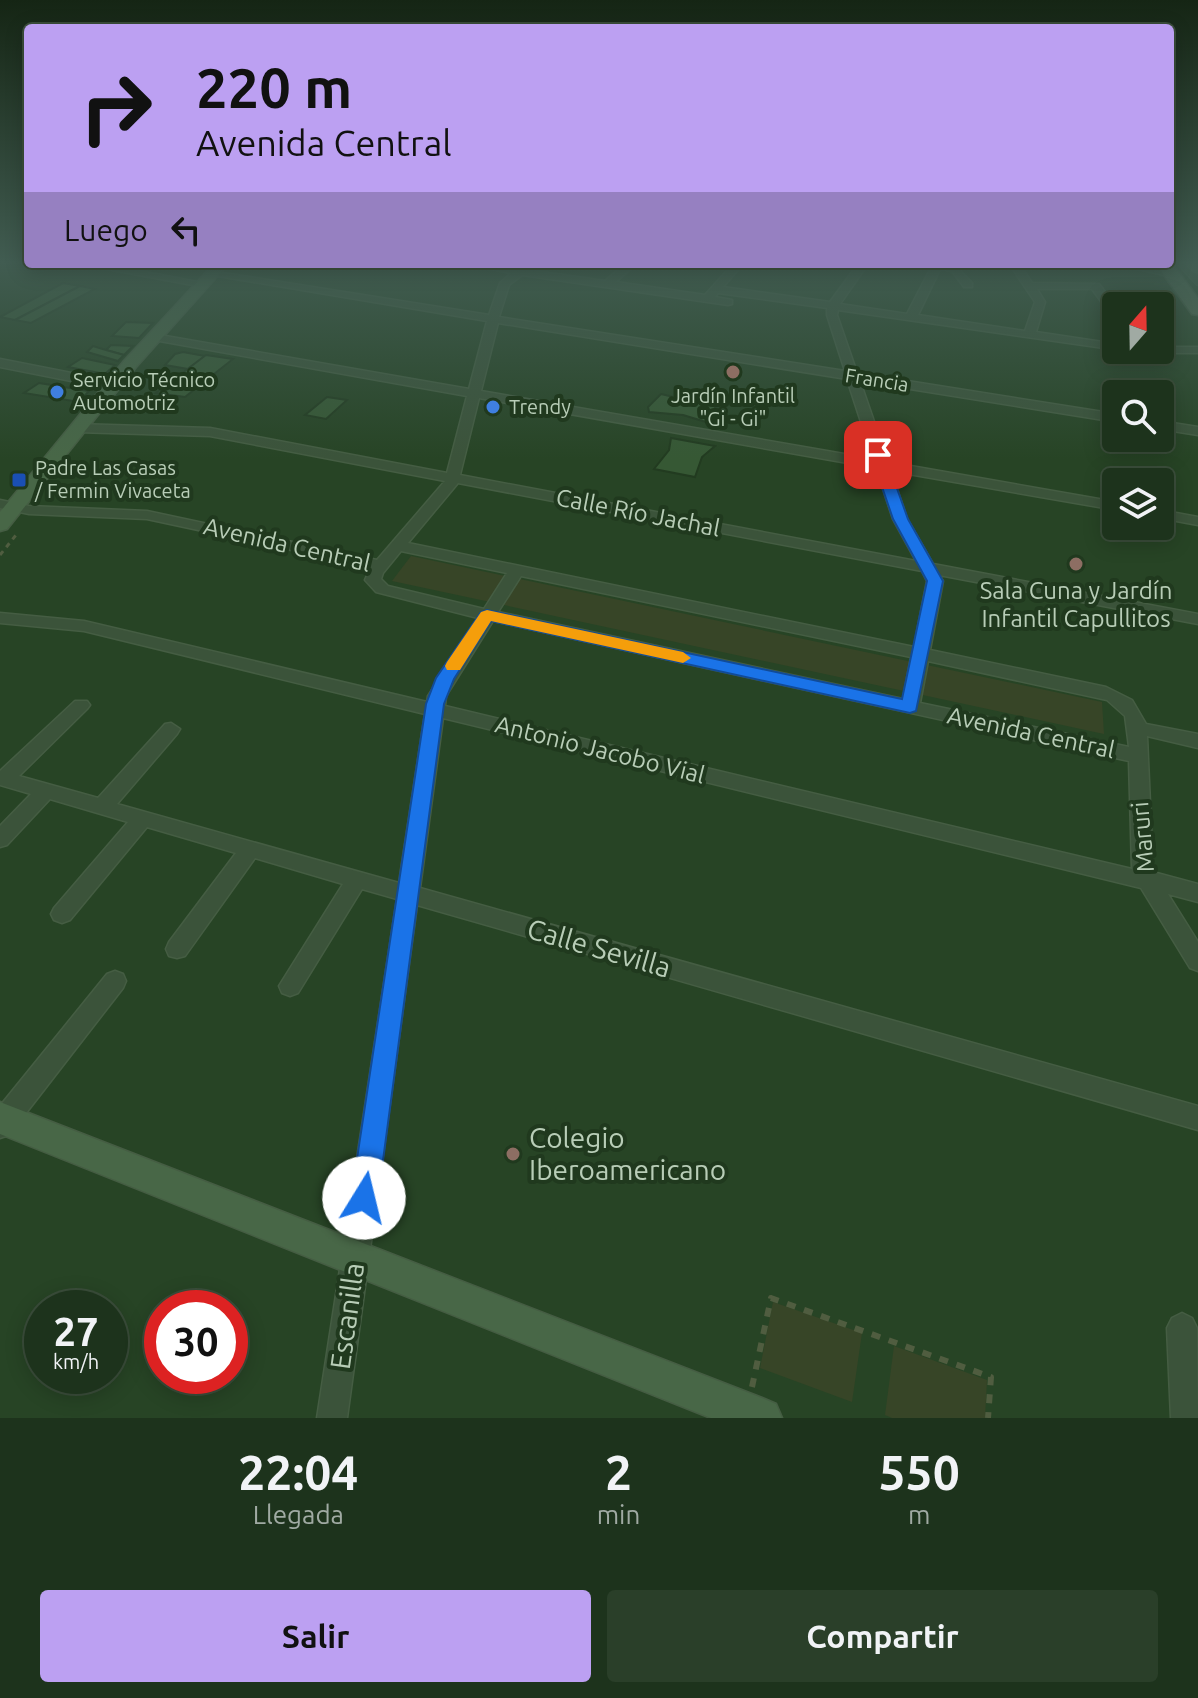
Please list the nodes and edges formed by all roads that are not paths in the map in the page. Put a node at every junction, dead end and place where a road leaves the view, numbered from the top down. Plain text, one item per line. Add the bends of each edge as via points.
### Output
1 (163, 327) edge
2 (491, 327) edge
3 (544, 327) edge
4 (838, 327) edge
5 (982, 327) edge
6 (1032, 327) edge
7 (1030, 334) junction
8 (154, 337) junction
9 (1102, 345) edge
10 (1174, 350) edge
11 (1198, 350) edge
12 (0, 363) edge
13 (855, 377) junction
14 (112, 385) junction
15 (475, 394) junction
16 (1102, 416) edge
17 (1174, 427) edge
18 (76, 428) junction
19 (1198, 431) edge
20 (881, 465) junction
21 (454, 477) junction
22 (1102, 504) edge
23 (7, 506) edge
24 (1174, 517) edge
25 (1198, 521) edge
26 (0, 525) edge
27 (399, 546) junction
28 (381, 565) junction
29 (928, 568) junction
30 (516, 571) junction
31 (487, 615) junction
32 (0, 618) edge
33 (1198, 619) edge
34 (920, 654) junction
35 (1124, 701) joint
36 (81, 705) dead end
37 (910, 707) junction
38 (434, 710) junction
39 (1137, 728) junction
40 (171, 729) dead end
41 (1198, 741) edge
42 (1138, 756) junction
43 (3, 779) edge
44 (46, 791) junction
45 (102, 807) junction
46 (143, 818) junction
47 (0, 839) edge
48 (250, 849) junction
49 (357, 879) junction
50 (1145, 881) junction
51 (1198, 893) edge
52 (410, 894) junction
53 (62, 914) dead end
54 (177, 949) dead end
55 (1198, 961) edge
56 (115, 981) dead end
57 (290, 986) dead end
58 (1198, 1118) edge
59 (2, 1121) edge
60 (355, 1258) junction
61 (1182, 1328) dead end
62 (754, 1415) edge
63 (332, 1418) edge
64 (1186, 1418) edge

1 - 8 main road
2 - 15 street
3 - 13 street, Francia
4 - 13 street
5 - 7 street
6 - 7 street
7 - 9 street
8 - 14 main road
8 - 15 street
10 - 11 street
12 - 14 street
13 - 16 street, Francia
13 - 20 street
14 - 18 main road
15 - 20 street
15 - 21 street
17 - 19 street
18 - 21 street, Calle Río Jachal via 199,430
18 - 23 main road
20 - 22 street
20 - 29 street via 900,519
21 - 27 street
21 - 29 street, Calle Río Jachal
23 - 26 main road
23 - 28 street, Avenida Central via 147,515
24 - 25 street
27 - 28 street
27 - 30 street, Avenida Central
28 - 31 street, Avenida Central via 373,580 387,592
29 - 33 street, Calle Río Jachal
29 - 34 street via 935,584
30 - 31 street, Escanilla
30 - 34 street, Avenida Central
31 - 37 street, Avenida Central
31 - 38 street, Escanilla via 445,678
32 - 38 street, Antonio Jacobo Vial via 73,623
34 - 35 street, Avenida Central via 1092,689
34 - 37 street
35 - 39 street, Maruri
36 - 43 street
37 - 42 street, Avenida Central
38 - 50 street, Antonio Jacobo Vial
38 - 52 street, Escanilla
39 - 41 street, Avenida Central
39 - 42 street, Maruri
40 - 45 street
42 - 50 street, Maruri
43 - 44 street, Calle Sevilla
44 - 45 street, Calle Sevilla
44 - 47 street
45 - 46 street, Calle Sevilla
46 - 48 street, Calle Sevilla
46 - 53 street
48 - 49 street, Calle Sevilla
48 - 54 street
49 - 52 street, Calle Sevilla
49 - 57 street
50 - 51 street, Antonio Jacobo Vial
50 - 55 street, Maruri
52 - 58 street, Calle Sevilla
52 - 60 street, Escanilla
56 - 59 street
59 - 60 main road
60 - 62 main road
60 - 63 street, Escanilla
61 - 64 street

